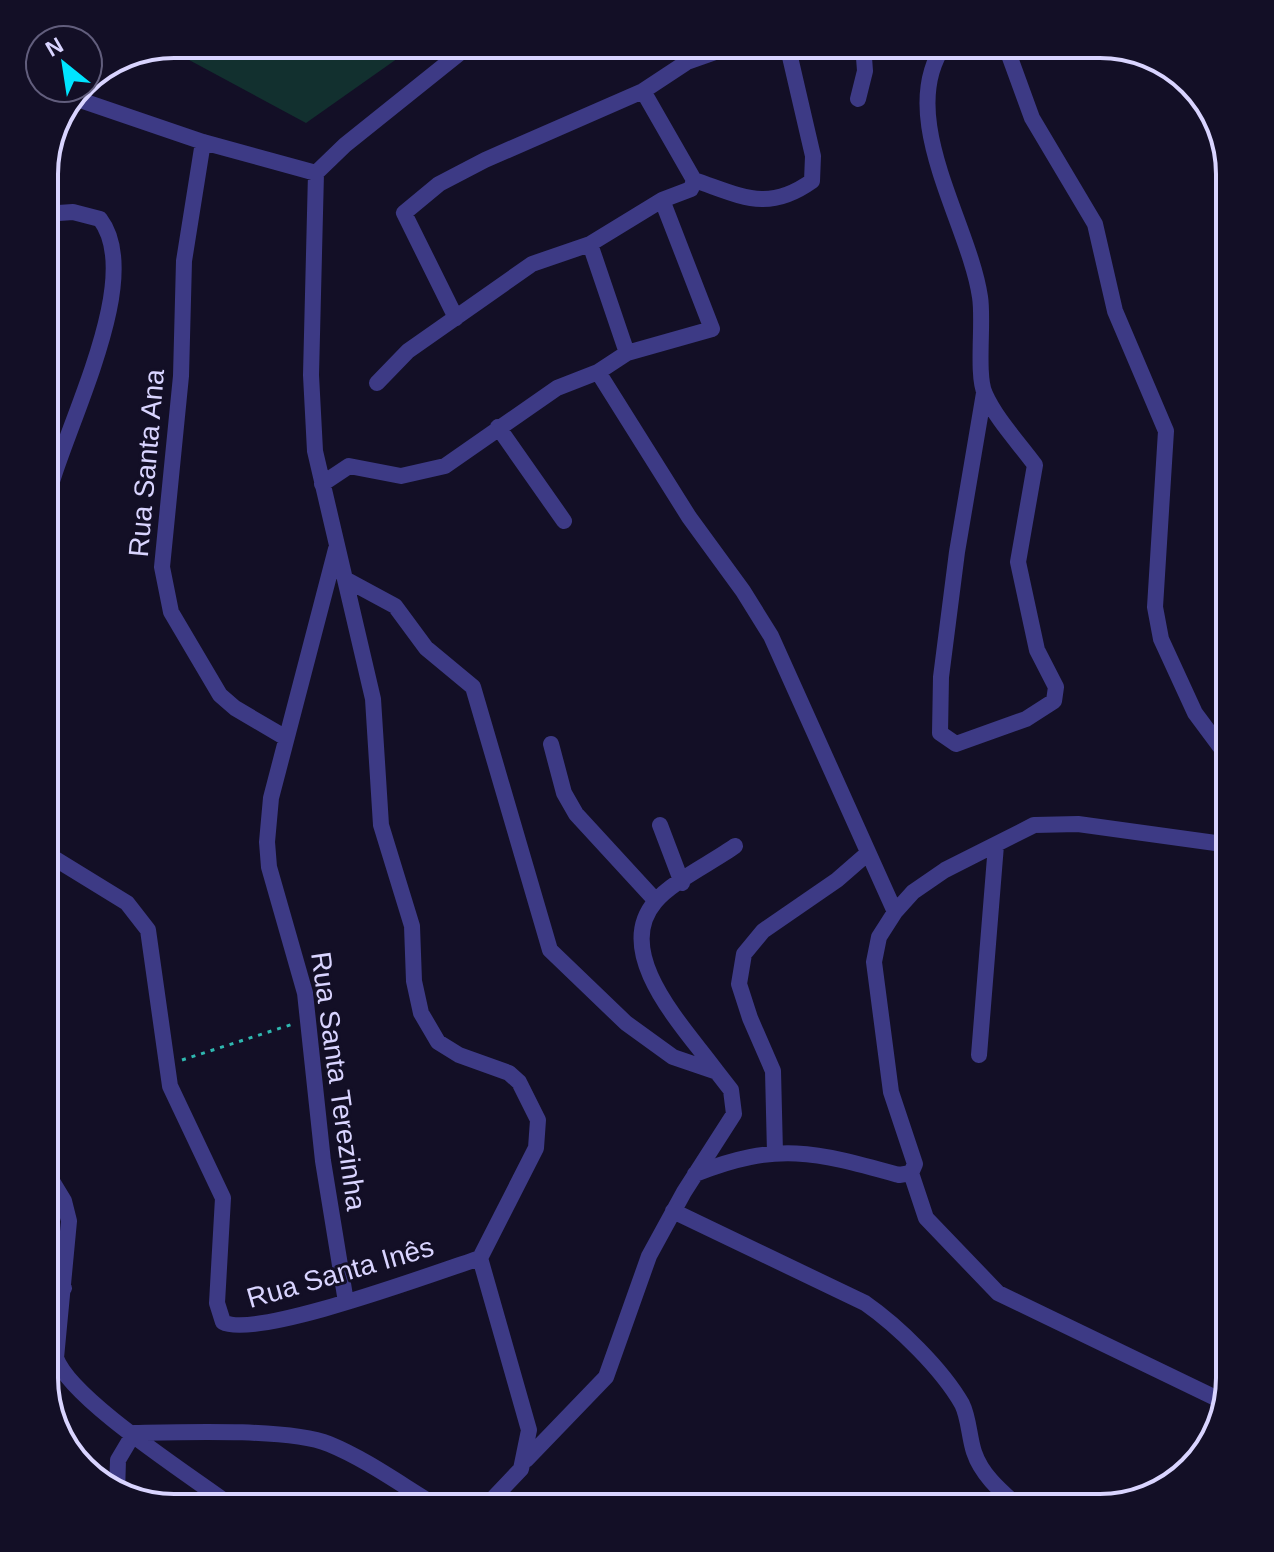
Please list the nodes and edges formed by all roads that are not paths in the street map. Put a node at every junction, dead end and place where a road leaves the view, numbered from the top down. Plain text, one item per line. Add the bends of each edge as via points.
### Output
1 (453, 58) edge
2 (698, 58) edge
3 (790, 58) edge
4 (864, 58) edge
5 (939, 58) edge
6 (1010, 58) edge
7 (643, 91) junction
8 (858, 99) dead end
9 (92, 104) edge
10 (203, 142) junction
11 (316, 173) junction
12 (694, 180) junction
13 (662, 200) junction
14 (58, 213) edge
15 (590, 244) junction
16 (456, 318) junction
17 (627, 353) junction
18 (598, 372) junction
19 (377, 383) dead end
20 (984, 393) junction
21 (498, 427) junction
22 (58, 462) edge
23 (322, 484) junction
24 (564, 521) dead end
25 (337, 544) junction
26 (345, 579) junction
27 (286, 738) junction
28 (1216, 741) edge
29 (551, 744) dead end
30 (660, 825) dead end
31 (1216, 843) edge
32 (996, 845) junction
33 (735, 846) dead end
34 (868, 853) junction
35 (58, 861) edge
36 (682, 883) junction
37 (656, 901) junction
38 (895, 912) junction
39 (979, 1055) dead end
40 (717, 1072) junction
41 (775, 1153) junction
42 (911, 1173) junction
43 (695, 1174) junction
44 (58, 1191) edge
45 (673, 1211) junction
46 (480, 1258) junction
47 (58, 1280) edge
48 (64, 1288) junction
49 (346, 1302) junction
50 (58, 1340) edge
51 (58, 1363) edge
52 (1214, 1397) edge
53 (134, 1433) junction
54 (525, 1460) junction
55 (117, 1479) edge
56 (215, 1494) edge
57 (416, 1494) edge
58 (496, 1494) edge
59 (1004, 1494) edge

1 - 11 street
2 - 7 street
3 - 12 street via 813,156 812,181 791,196 762,202
4 - 8 street
5 - 20 street via 930,79 929,127 980,297
6 - 28 street via 1032,118 1095,224 1115,311 1166,431 1157,618 1161,639 1195,713
7 - 12 street
7 - 16 street via 485,160 439,184 404,213
9 - 10 street
10 - 11 street
10 - 27 street, Rua Santa Ana via 184,261 181,376 162,567 171,612 220,695
11 - 23 street via 311,407
12 - 13 street via 691,189
13 - 15 street
13 - 17 street via 712,329
14 - 22 street via 100,219 115,265 101,340
15 - 16 street via 532,264
15 - 17 street
16 - 19 street via 408,351
17 - 18 street
18 - 21 street via 557,388
18 - 34 street via 771,636
20 - 20 street via 1035,465 1018,562 1037,650 1056,687 1054,701 1026,719 956,744 940,733 941,677
21 - 23 street via 445,466 401,476 349,466
21 - 24 street
23 - 25 street
25 - 26 street
25 - 27 street, Rua Santa Terezinha
26 - 40 street via 395,606 426,648 473,687 550,950 626,1023 673,1057
26 - 46 street via 373,699 381,825 412,926 421,1013 438,1042 519,1082 538,1120 536,1148
27 - 49 street, Rua Santa Terezinha via 268,817 267,852 299,964
29 - 37 street via 564,793 576,814
30 - 36 street
31 - 32 street via 1078,824 1034,825
32 - 38 street via 945,870
32 - 39 street
33 - 36 street
34 - 38 street
34 - 41 street via 763,931 744,954 739,984 773,1071
35 - 49 street, Rua Santa Inês via 127,903 140,915 152,947 170,1086 223,1198 217,1303 223,1322 252,1326
36 - 37 street
37 - 40 street via 639,926 642,955 652,981
38 - 42 street via 879,937 874,962 891,1092 915,1164
40 - 43 street via 731,1090 734,1114
41 - 42 street via 821,1153 899,1175
41 - 43 street via 734,1158
42 - 52 street via 926,1218 998,1293
43 - 45 street
44 - 48 street via 69,1221
45 - 54 street via 649,1256 606,1377
45 - 59 street via 865,1303 891,1321 963,1406 975,1455
46 - 49 street, Rua Santa Inês
46 - 54 street via 525,1410
47 - 48 street
48 - 50 street
51 - 53 street via 88,1400
53 - 55 street via 118,1460
53 - 56 street
53 - 57 street via 298,1437 327,1443
54 - 58 street

